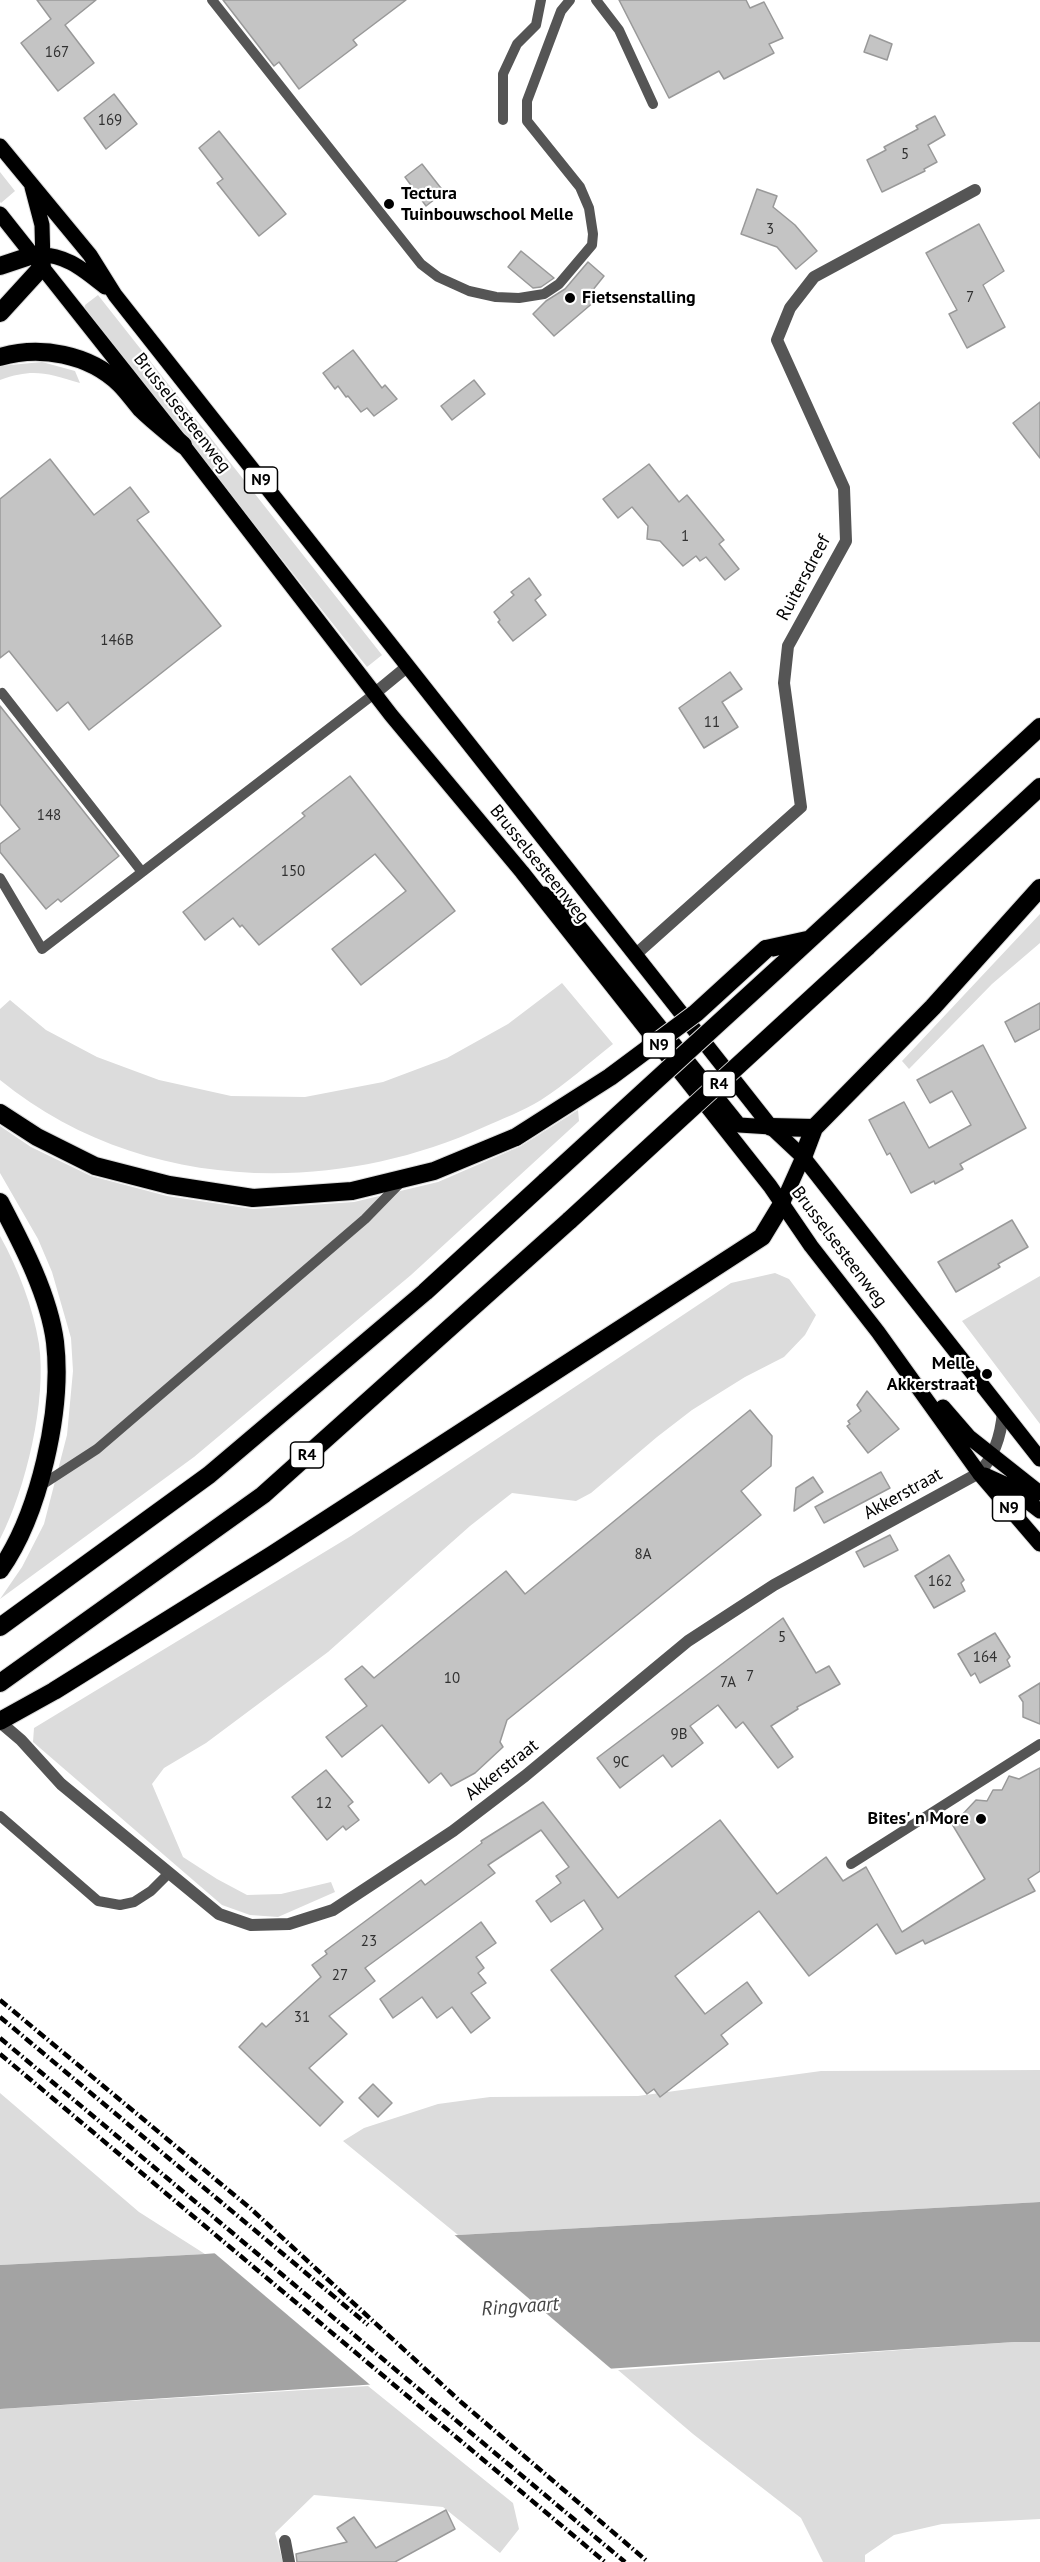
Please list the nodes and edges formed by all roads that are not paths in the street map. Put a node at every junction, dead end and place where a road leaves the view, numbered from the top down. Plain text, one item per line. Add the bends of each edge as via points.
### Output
1 (212, 0) edge
2 (541, 0) edge
3 (570, 0) edge
4 (596, 0) edge
5 (653, 104) dead end
6 (503, 120) dead end
7 (0, 146) edge
8 (29, 178) junction
9 (975, 190) dead end
10 (0, 214) edge
11 (40, 258) junction
12 (0, 266) edge
13 (115, 295) junction
14 (0, 313) edge
15 (0, 357) edge
16 (183, 445) junction
17 (408, 666) junction
18 (0, 694) edge
19 (374, 694) junction
20 (1040, 727) edge
21 (1040, 788) edge
22 (142, 872) junction
23 (0, 878) edge
24 (534, 887) junction
25 (1040, 888) edge
26 (807, 940) junction
27 (635, 955) junction
28 (0, 1113) edge
29 (771, 1126) junction
30 (814, 1128) junction
31 (803, 1157) junction
32 (405, 1178) junction
33 (0, 1202) edge
34 (782, 1204) junction
35 (878, 1332) junction
36 (1003, 1412) junction
37 (992, 1455) junction
38 (1040, 1459) edge
39 (979, 1473) junction
40 (37, 1488) junction
41 (1040, 1493) edge
42 (1040, 1511) edge
43 (1040, 1544) edge
44 (0, 1570) edge
45 (0, 1627) edge
46 (0, 1683) edge
47 (0, 1721) edge
48 (1040, 1744) edge
49 (0, 1816) edge
50 (851, 1864) dead end
51 (168, 1874) junction
52 (285, 2541) dead end
53 (290, 2562) edge

1 - 3 lane via 421,264 438,278 469,291 519,298 544,294 559,284 592,245 589,208 580,187 527,121 527,101 561,11
2 - 6 lane via 536,25 517,44 503,74
4 - 5 lane via 619,30
7 - 8 main road, Brusselsesteenweg / N9
8 - 11 main road via 42,225
8 - 13 main road, Brusselsesteenweg / N9 via 90,255
9 - 27 street, Ruitersdreef via 814,277 790,308 777,340 844,488 846,541 788,646 784,683 801,807
10 - 11 main road, Brusselsesteenweg / N9
11 - 12 highway
11 - 13 main road via 75,263
11 - 14 highway
11 - 16 main road, Brusselsesteenweg / N9
13 - 17 main road, Brusselsesteenweg / N9
15 - 16 highway via 18,352 55,352 96,367 119,383 142,410
16 - 19 main road, Brusselsesteenweg / N9
17 - 19 street
17 - 27 main road, Brusselsesteenweg / N9
18 - 22 lane
19 - 22 lane
19 - 24 main road, Brusselsesteenweg / N9
20 - 26 highway, R4
21 - 46 highway, R4, bridge via 570,1220 262,1495
22 - 23 lane via 42,949
24 - 29 main road via 561,904 739,1125
24 - 34 main road, Brusselsesteenweg / N9
25 - 30 highway via 933,1007
26 - 32 highway, bridge via 766,950 696,1013 629,1063 516,1137 434,1171
26 - 45 highway, R4, bridge via 425,1292 208,1475
27 - 29 main road, Brusselsesteenweg / N9
28 - 32 highway via 95,1166 169,1185 253,1198 352,1191
29 - 30 highway
29 - 31 main road, Brusselsesteenweg / N9
30 - 31 highway
31 - 34 main road
31 - 36 main road, Brusselsesteenweg / N9
32 - 40 lane via 365,1220 97,1449
33 - 40 highway via 37,1278 55,1341 57,1371 51,1433
34 - 35 main road, Brusselsesteenweg / N9
34 - 47 highway via 762,1237 272,1555
35 - 37 main road via 969,1437
35 - 39 main road, Brusselsesteenweg / N9
36 - 37 street, Akkerstraat
36 - 38 main road, Brusselsesteenweg / N9
37 - 39 street, Akkerstraat
37 - 41 main road
39 - 42 main road via 1005,1484
39 - 43 main road, Brusselsesteenweg / N9
39 - 51 street, Akkerstraat via 774,1585 688,1641 489,1804 333,1910 289,1924 251,1925 219,1914
40 - 44 highway via 28,1518
47 - 51 street, Akkerstraat via 61,1784
48 - 50 lane
49 - 51 lane via 98,1901 120,1905 134,1902
52 - 53 street

